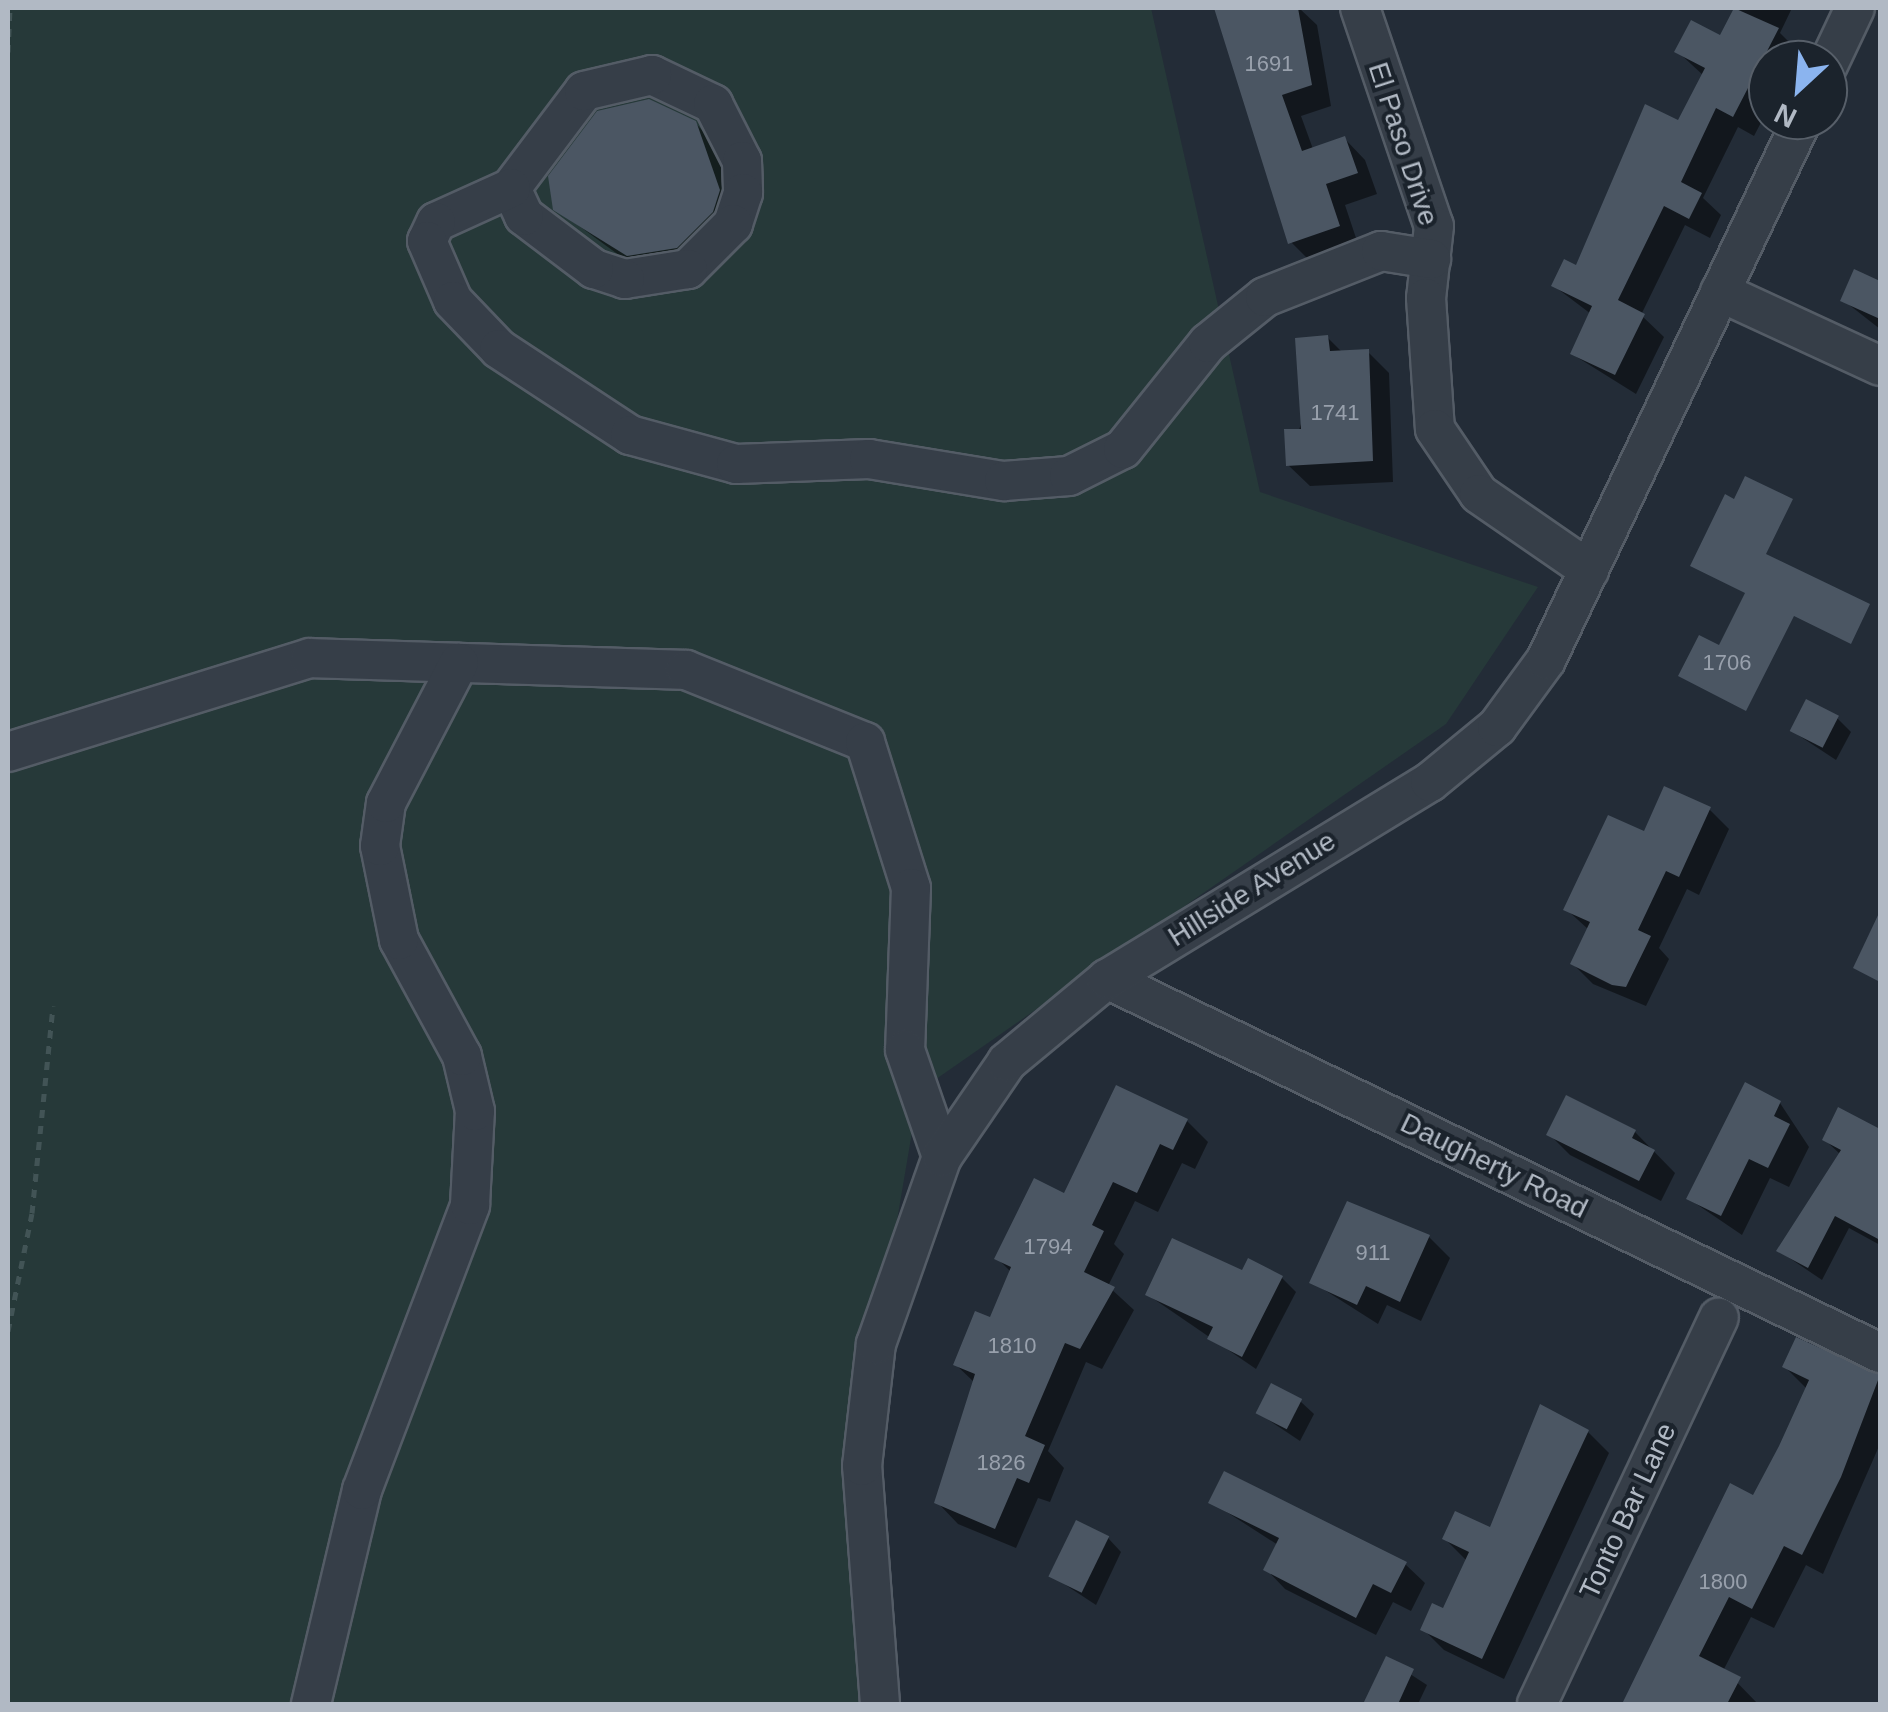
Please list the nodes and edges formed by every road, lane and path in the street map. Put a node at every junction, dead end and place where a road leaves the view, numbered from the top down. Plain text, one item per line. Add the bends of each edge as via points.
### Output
1 (10, 8) edge
2 (1360, 8) edge
3 (1855, 8) edge
4 (1840, 40) edge
5 (8, 52) edge
6 (1792, 140) edge
7 (511, 188) junction
8 (1430, 259) junction
9 (1720, 292) junction
10 (1880, 366) edge
11 (1589, 570) junction
12 (458, 663) junction
13 (8, 752) edge
14 (1107, 979) junction
15 (53, 1006) dead end
16 (942, 1157) junction
17 (1719, 1318) dead end
18 (8, 1330) edge
19 (1880, 1353) edge
20 (310, 1704) edge
21 (880, 1704) edge
22 (1537, 1704) edge

1 - 5 path
2 - 8 street, El Paso Drive via 1434,226
3 - 4 street
6 - 9 street, Hillside Avenue
7 - 7 street via 524,216 594,269 657,279 688,269 724,237 742,194 742,161 713,104 687,86 616,77 557,116
7 - 8 street via 436,222 427,240 452,302 499,349 630,435 736,464 870,459 1004,481 1069,476 1122,449 1208,343 1265,296 1381,251
8 - 11 street, El Paso Drive via 1434,429 1479,494
9 - 10 street
9 - 11 street, Hillside Avenue
11 - 14 street, Hillside Avenue via 1546,660 1497,728 1430,782
12 - 13 street via 310,658
12 - 16 street via 686,670 865,742 911,888 904,1050
12 - 20 street via 386,803 380,846 400,940 462,1056 475,1110 470,1205 356,1507
14 - 16 street, Hillside Avenue via 1007,1062
14 - 19 street, Daugherty Road
15 - 18 path via 32,1213
16 - 21 street, Hillside Avenue via 876,1344 862,1466
17 - 22 street, Tonto Bar Lane

